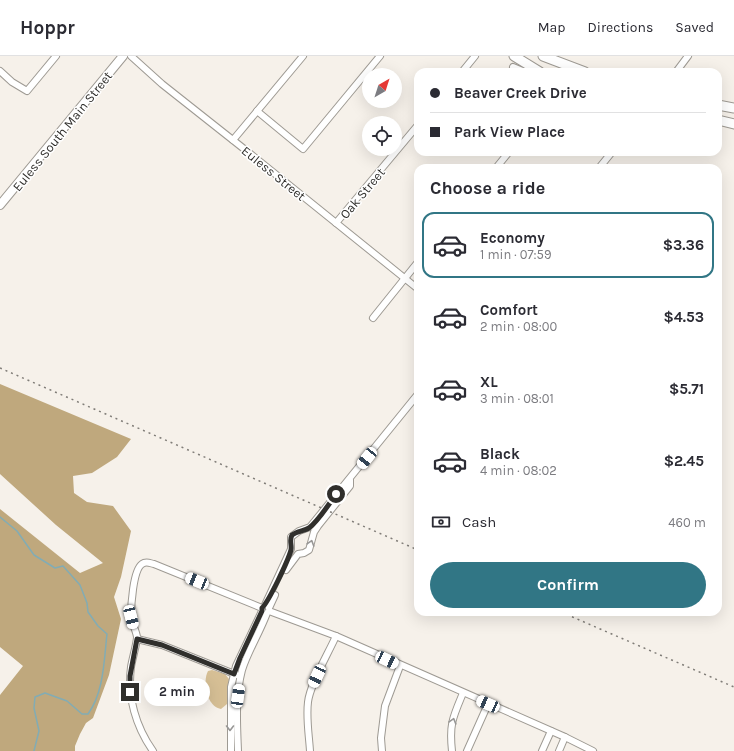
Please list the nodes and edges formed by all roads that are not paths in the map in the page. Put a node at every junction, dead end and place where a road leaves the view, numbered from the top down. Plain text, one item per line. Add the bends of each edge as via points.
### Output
1 (56, 56) edge
2 (123, 56) edge
3 (131, 56) edge
4 (303, 56) edge
5 (380, 56) edge
6 (475, 56) edge
7 (514, 56) edge
8 (543, 56) edge
9 (688, 56) edge
10 (465, 68) edge
11 (534, 68) edge
12 (574, 68) edge
13 (679, 68) edge
14 (0, 71) edge
15 (722, 106) edge
16 (734, 108) edge
17 (257, 111) junction
18 (722, 121) edge
19 (734, 124) edge
20 (414, 130) edge
21 (233, 140) junction
22 (506, 156) edge
23 (609, 156) edge
24 (499, 164) edge
25 (602, 164) edge
26 (0, 205) edge
27 (336, 223) junction
28 (414, 267) edge
29 (404, 278) junction
30 (414, 286) edge
31 (373, 318) dead end
32 (414, 399) edge
33 (329, 507) junction
34 (291, 549) junction
35 (298, 554) junction
36 (266, 609) junction
37 (336, 636) junction
38 (137, 639) junction
39 (400, 666) junction
40 (234, 674) junction
41 (241, 677) junction
42 (463, 693) junction
43 (488, 704) junction
44 (551, 731) junction
45 (565, 737) junction
46 (153, 751) edge
47 (231, 751) edge
48 (238, 751) edge
49 (310, 751) edge
50 (382, 751) edge
51 (452, 751) edge
52 (467, 751) edge
53 (542, 751) edge
54 (559, 751) edge
55 (593, 751) edge

1 - 14 street via 27,91
2 - 26 street, Euless South Main Street
3 - 21 street, Euless Street
4 - 17 street
5 - 17 street via 303,149
6 - 10 street
7 - 11 main road
8 - 12 main road
9 - 13 street
15 - 16 main road
17 - 21 street
18 - 19 main road
20 - 27 street, Oak Street
21 - 27 street, Euless Street
22 - 24 street
23 - 25 street
27 - 29 street, Euless Street
28 - 29 street
29 - 30 street, Euless Street
29 - 31 street
32 - 33 street via 350,480 350,486
33 - 34 street via 310,527 293,534
35 -> 33 street via 309,550 315,531
34 - 35 street
34 - 36 street
35 - 36 street via 289,564
36 - 37 street
36 - 38 street via 146,562 136,572 131,617
36 - 40 street
36 - 41 street
37 - 39 street
37 - 49 street via 308,701
38 - 40 street via 162,645
38 - 46 street via 130,676 130,692 138,726
39 - 42 street
39 - 50 street via 385,706
40 - 41 street
40 -> 47 street via 230,705
41 - 48 street via 236,717
42 - 43 street
51 -> 42 street via 452,720
43 - 44 street
43 - 52 street
44 - 45 street
44 - 53 street
45 - 54 street
45 - 55 street

